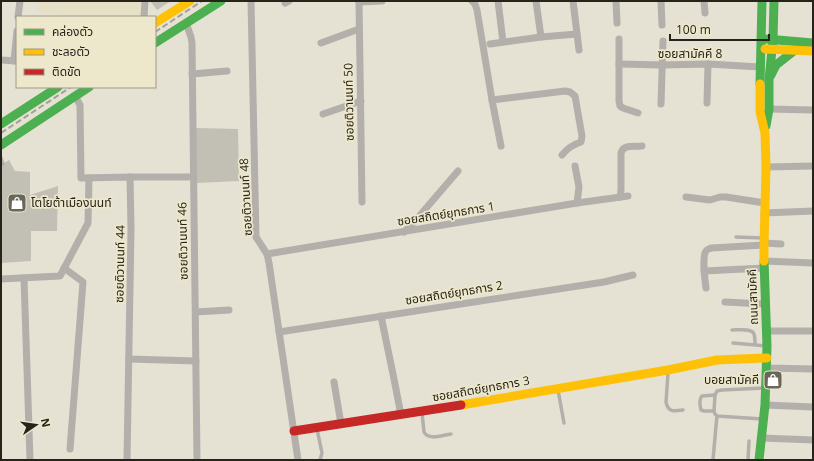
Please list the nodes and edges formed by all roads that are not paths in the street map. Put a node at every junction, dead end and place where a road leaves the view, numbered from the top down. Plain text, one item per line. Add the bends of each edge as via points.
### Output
1 (20, 1) edge
2 (145, 1) edge
3 (190, 1) edge
4 (221, 1) edge
5 (252, 1) edge
6 (359, 1) edge
7 (382, 1) edge
8 (472, 1) edge
9 (498, 1) edge
10 (536, 1) edge
11 (573, 1) edge
12 (616, 1) edge
13 (661, 1) edge
14 (704, 1) edge
15 (762, 1) edge
16 (774, 1) edge
17 (705, 12) dead end
18 (18, 16) edge
19 (144, 16) edge
20 (156, 22) edge
21 (186, 23) junction
22 (617, 23) dead end
23 (662, 24) dead end
24 (359, 29) junction
25 (577, 34) junction
26 (167, 36) junction
27 (541, 37) junction
28 (762, 38) junction
29 (619, 39) dead end
30 (773, 39) junction
31 (663, 41) dead end
32 (156, 42) edge
33 (503, 42) junction
34 (813, 42) edge
35 (321, 44) dead end
36 (490, 44) dead end
37 (761, 49) junction
38 (772, 49) junction
39 (579, 50) dead end
40 (795, 50) junction
41 (813, 50) edge
42 (1, 60) edge
43 (16, 61) edge
44 (620, 64) junction
45 (708, 64) junction
46 (662, 65) junction
47 (760, 67) junction
48 (227, 72) dead end
49 (192, 74) junction
50 (769, 80) junction
51 (87, 88) edge
52 (47, 90) edge
53 (75, 96) junction
54 (492, 100) junction
55 (361, 101) junction
56 (707, 103) dead end
57 (661, 104) dead end
58 (769, 109) junction
59 (813, 110) edge
60 (638, 113) dead end
61 (323, 114) dead end
62 (1, 124) edge
63 (765, 133) junction
64 (1, 145) edge
65 (501, 146) dead end
66 (642, 146) dead end
67 (562, 155) dead end
68 (1, 158) edge
69 (3, 164) dead end
70 (574, 166) dead end
71 (813, 166) edge
72 (766, 167) junction
73 (458, 171) dead end
74 (130, 177) junction
75 (193, 177) junction
76 (89, 178) junction
77 (628, 196) dead end
78 (620, 197) junction
79 (686, 197) dead end
80 (362, 202) dead end
81 (577, 203) junction
82 (765, 208) junction
83 (813, 211) edge
84 (404, 232) junction
85 (736, 237) dead end
86 (764, 242) junction
87 (781, 244) dead end
88 (267, 254) junction
89 (813, 263) edge
90 (764, 265) junction
91 (64, 268) junction
92 (704, 271) junction
93 (632, 275) dead end
94 (24, 278) junction
95 (1, 279) edge
96 (706, 288) dead end
97 (725, 302) dead end
98 (766, 304) junction
99 (229, 310) dead end
100 (196, 312) junction
101 (381, 316) junction
102 (732, 330) dead end
103 (766, 331) junction
104 (279, 332) junction
105 (813, 332) edge
106 (733, 343) dead end
107 (755, 344) junction
108 (767, 346) junction
109 (767, 358) junction
110 (129, 359) junction
111 (196, 361) junction
112 (766, 368) junction
113 (670, 369) junction
114 (813, 369) edge
115 (334, 382) dead end
116 (765, 388) junction
117 (558, 389) junction
118 (715, 395) junction
119 (765, 405) junction
120 (813, 407) edge
121 (684, 410) dead end
122 (714, 411) junction
123 (422, 412) junction
124 (401, 415) junction
125 (717, 416) junction
126 (763, 420) junction
127 (564, 423) dead end
128 (341, 424) junction
129 (316, 428) junction
130 (294, 431) junction
131 (450, 434) dead end
132 (761, 438) junction
133 (813, 440) edge
134 (749, 441) dead end
135 (70, 449) dead end
136 (30, 460) edge
137 (127, 460) edge
138 (197, 460) edge
139 (298, 460) edge
140 (320, 460) edge
141 (713, 460) edge
142 (748, 460) edge
143 (759, 460) edge

1 - 18 street
2 - 19 street
3 - 20 main road
4 - 21 main road
5 - 88 street, ซอยติวานนท์ 48 via 256,237
6 - 7 street
6 - 24 street, ซอยติวานนท์ 50
8 - 54 street via 477,10
9 - 33 street
10 - 27 street
11 - 25 street
12 - 22 street
13 - 23 street
14 - 17 street
15 - 28 main road, ถนนสามัคคี
16 - 30 main road, ถนนสามัคคี
20 - 26 main road
21 - 26 main road
21 - 49 street, ซอยติวานนท์ 46 via 191,36
24 - 35 street
24 - 55 street, ซอยติวานนท์ 50
25 - 27 street
25 - 39 street
26 - 32 main road
27 - 33 street
28 - 30 main road
28 - 37 main road, ถนนสามัคคี
29 - 44 street
30 - 34 main road
30 - 38 main road, ถนนสามัคคี
31 - 46 street
33 - 36 street
37 - 38 main road
37 - 47 main road, ถนนสามัคคี
38 - 40 main road
38 - 50 main road, ถนนสามัคคี
40 - 41 main road
40 - 50 main road via 776,65
42 - 43 street
44 - 46 street, ซอยสามัคคี 8
44 - 60 street via 620,106
45 - 46 street, ซอยสามัคคี 8
45 - 47 street, ซอยสามัคคี 8
45 - 56 street
46 - 57 street
47 - 63 main road, ถนนสามัคคี via 760,112
48 - 49 street
49 - 75 street, ซอยติวานนท์ 46
50 - 58 main road, ถนนสามัคคี
51 - 53 main road
52 - 62 main road
53 - 64 main road
53 - 76 street via 80,105 81,178
54 - 65 street
54 - 67 street via 570,92 574,96 582,136 581,142 568,148
55 - 61 street
55 - 80 street, ซอยติวานนท์ 50
58 - 59 street
58 - 63 main road, ถนนสามัคคี
63 - 72 main road, ถนนสามัคคี
66 - 78 street via 625,147 622,150
68 - 69 lane
70 - 81 street via 579,187
71 - 72 street
72 - 82 main road, ถนนสามัคคี
73 - 84 street
74 - 75 street
74 - 76 street
74 - 110 street, ซอยติวานนท์ 44
75 - 100 street, ซอยติวานนท์ 46
76 - 91 street via 88,223
77 - 78 street, ซอยสถิตย์ยุทธการ 1
78 - 81 street, ซอยสถิตย์ยุทธการ 1
79 - 82 street via 710,200 726,197
81 - 84 street, ซอยสถิตย์ยุทธการ 1
82 - 83 street
82 - 86 main road, ถนนสามัคคี
84 - 88 street, ซอยสถิตย์ยุทธการ 1
85 - 86 lane
86 - 87 street
86 - 90 main road, ถนนสามัคคี
86 - 92 street via 707,249 704,256
88 - 104 street, ซอยติวานนท์ 48
89 - 90 street
90 - 92 street
90 - 98 main road, ถนนสามัคคี
91 - 94 street via 60,276
91 - 135 street via 83,282
92 - 96 street
93 - 101 street, ซอยสถิตย์ยุทธการ 2 via 604,282
94 - 95 street
94 - 136 street
97 - 98 street
98 - 103 main road, ถนนสามัคคี
99 - 100 street
100 - 111 street, ซอยติวานนท์ 46
101 - 104 street, ซอยสถิตย์ยุทธการ 2
101 - 124 street
102 - 107 lane via 749,330 754,334
103 - 105 street
103 - 108 main road, ถนนสามัคคี
104 - 130 street, ซอยติวานนท์ 48
106 - 107 lane
107 - 108 lane
108 - 109 main road, ถนนสามัคคี
109 - 112 main road, ถนนสามัคคี
109 - 113 main road, ซอยสถิตย์ยุทธการ 3 via 721,359
110 - 111 street
110 - 137 street, ซอยติวานนท์ 44
111 - 138 street, ซอยติวานนท์ 46
112 - 114 street
112 - 116 main road, ถนนสามัคคี
113 - 117 main road, ซอยสถิตย์ยุทธการ 3
113 - 121 lane via 667,407 672,411
115 - 128 street
116 - 118 lane via 722,390 717,391
116 - 119 main road, ถนนสามัคคี
117 - 123 main road, ซอยสถิตย์ยุทธการ 3
117 - 127 lane
118 - 122 lane
118 - 122 lane via 702,396 700,407 704,411
119 - 120 street
119 - 126 main road, ถนนสามัคคี
122 - 125 lane
123 - 124 main road, ซอยสถิตย์ยุทธการ 3
123 - 131 lane via 425,435 432,437
124 - 128 main road, ซอยสถิตย์ยุทธการ 3
125 - 126 lane
125 - 141 lane
126 - 132 main road, ถนนสามัคคี
128 - 129 main road, ซอยสถิตย์ยุทธการ 3
129 - 130 main road, ซอยสถิตย์ยุทธการ 3
129 - 140 lane via 322,453
130 - 139 street, ซอยติวานนท์ 48
132 - 133 street
132 - 143 main road, ถนนสามัคคี
134 - 142 lane

